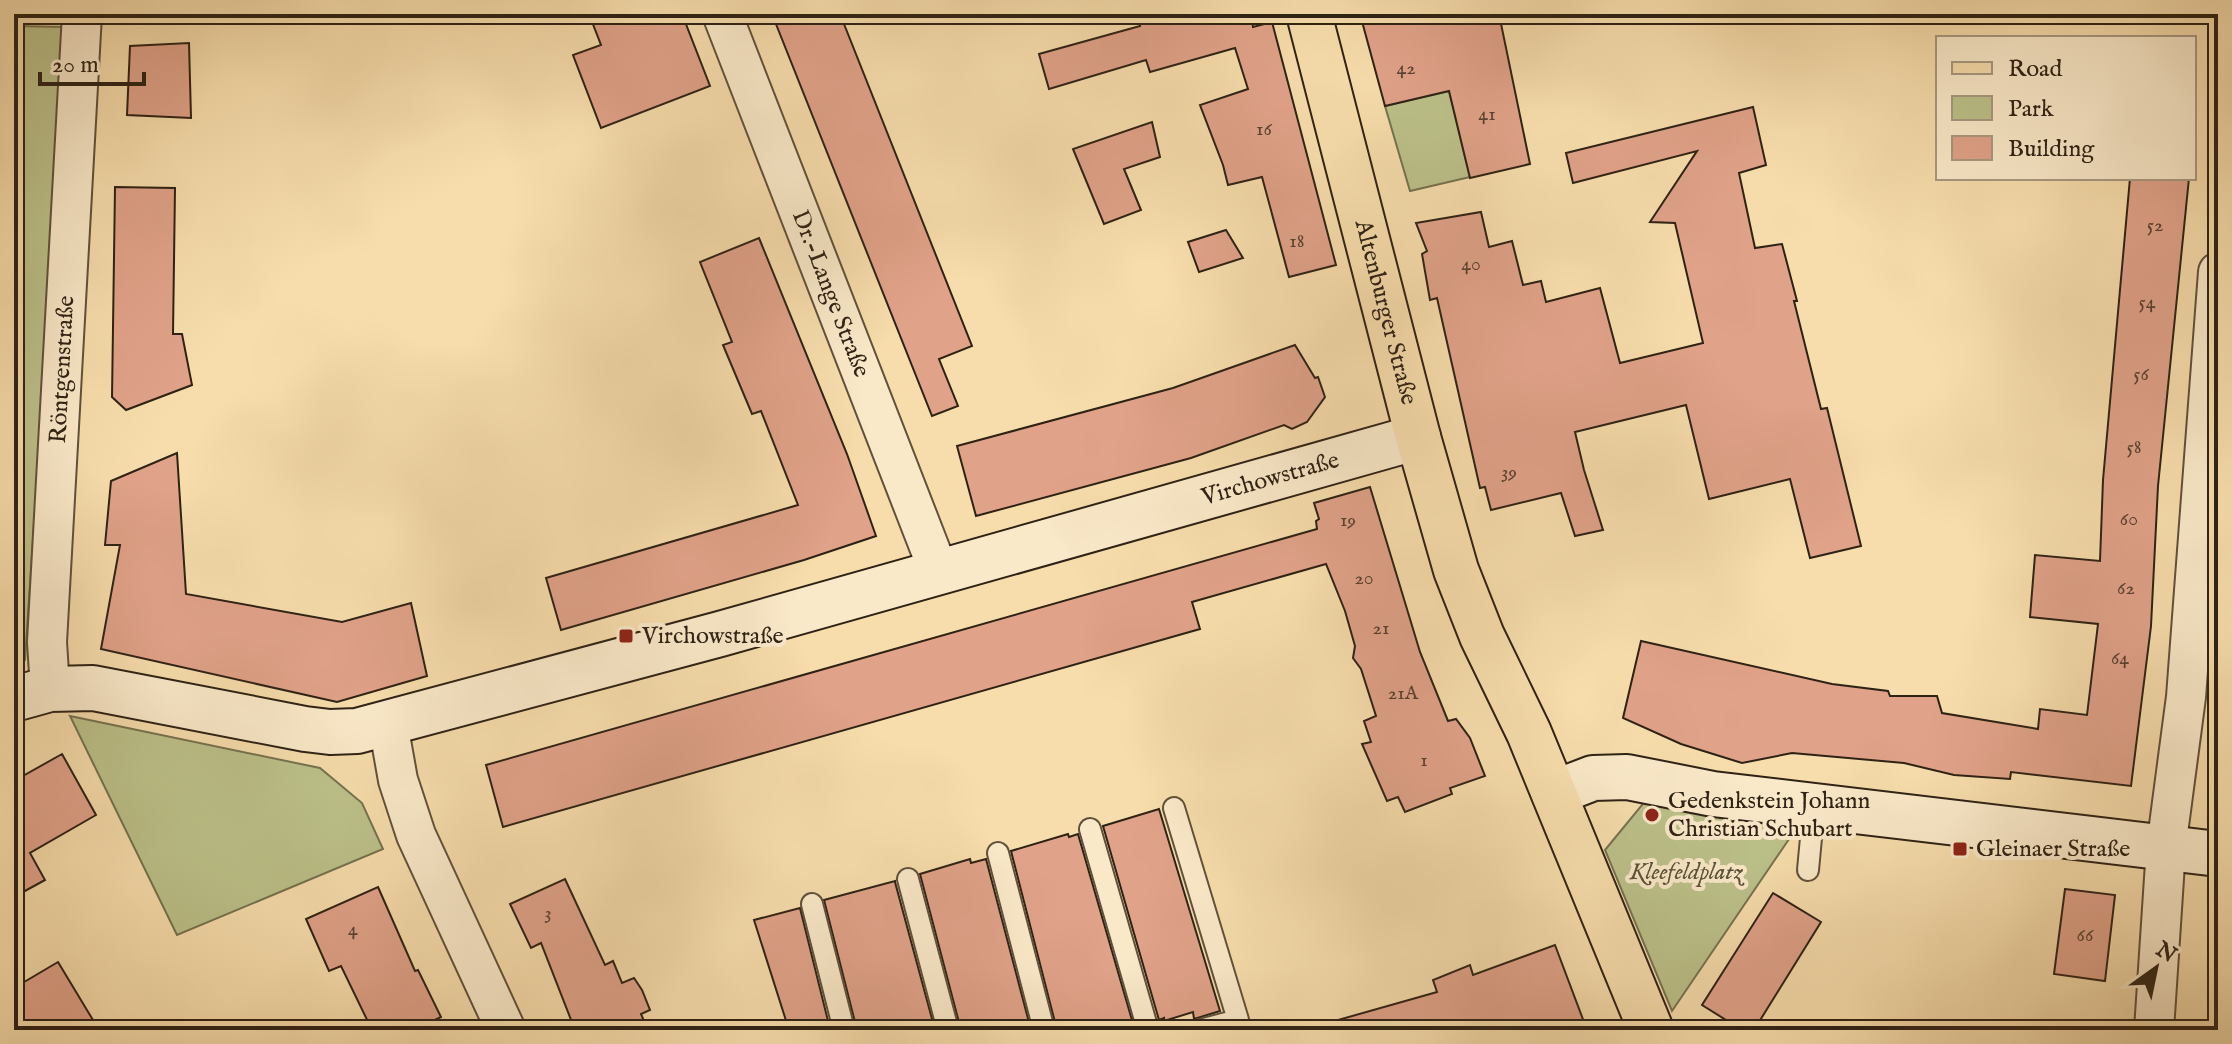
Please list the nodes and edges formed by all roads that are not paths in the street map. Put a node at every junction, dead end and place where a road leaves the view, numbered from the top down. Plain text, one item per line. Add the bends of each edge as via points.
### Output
1 (82, 14) edge
2 (722, 14) edge
3 (1309, 14) edge
4 (2218, 272) edge
5 (2213, 392) edge
6 (1418, 437) junction
7 (939, 572) junction
8 (32, 694) edge
9 (388, 724) junction
10 (1554, 793) junction
11 (1814, 806) junction
12 (1174, 808) dead end
13 (1090, 829) dead end
14 (2166, 848) junction
15 (998, 853) dead end
16 (2218, 854) edge
17 (1808, 870) dead end
18 (908, 879) dead end
19 (812, 904) dead end
20 (506, 1030) edge
21 (844, 1030) edge
22 (948, 1030) edge
23 (1044, 1030) edge
24 (1148, 1030) edge
25 (1200, 1030) edge
26 (1651, 1030) edge
27 (2154, 1030) edge

1 - 8 street, Röntgenstraße via 47,642
2 - 7 street, Dr.-Lange Straße
3 - 6 main road, Altenburger Straße
4 - 5 street
5 - 14 street via 2186,697
6 - 7 street, Virchowstraße
6 - 10 main road, Altenburger Straße via 1456,570
7 - 9 street, Virchowstraße
8 - 9 street, Virchowstraße via 85,688 117,692 330,732
9 - 20 street via 398,780 416,835
10 - 11 street via 1610,776
10 - 26 main road
11 - 14 street
11 - 17 lane
12 - 25 lane via 1238,1020
13 - 24 lane
14 - 16 street
14 - 27 street
15 - 23 lane
18 - 22 lane
19 - 21 lane

